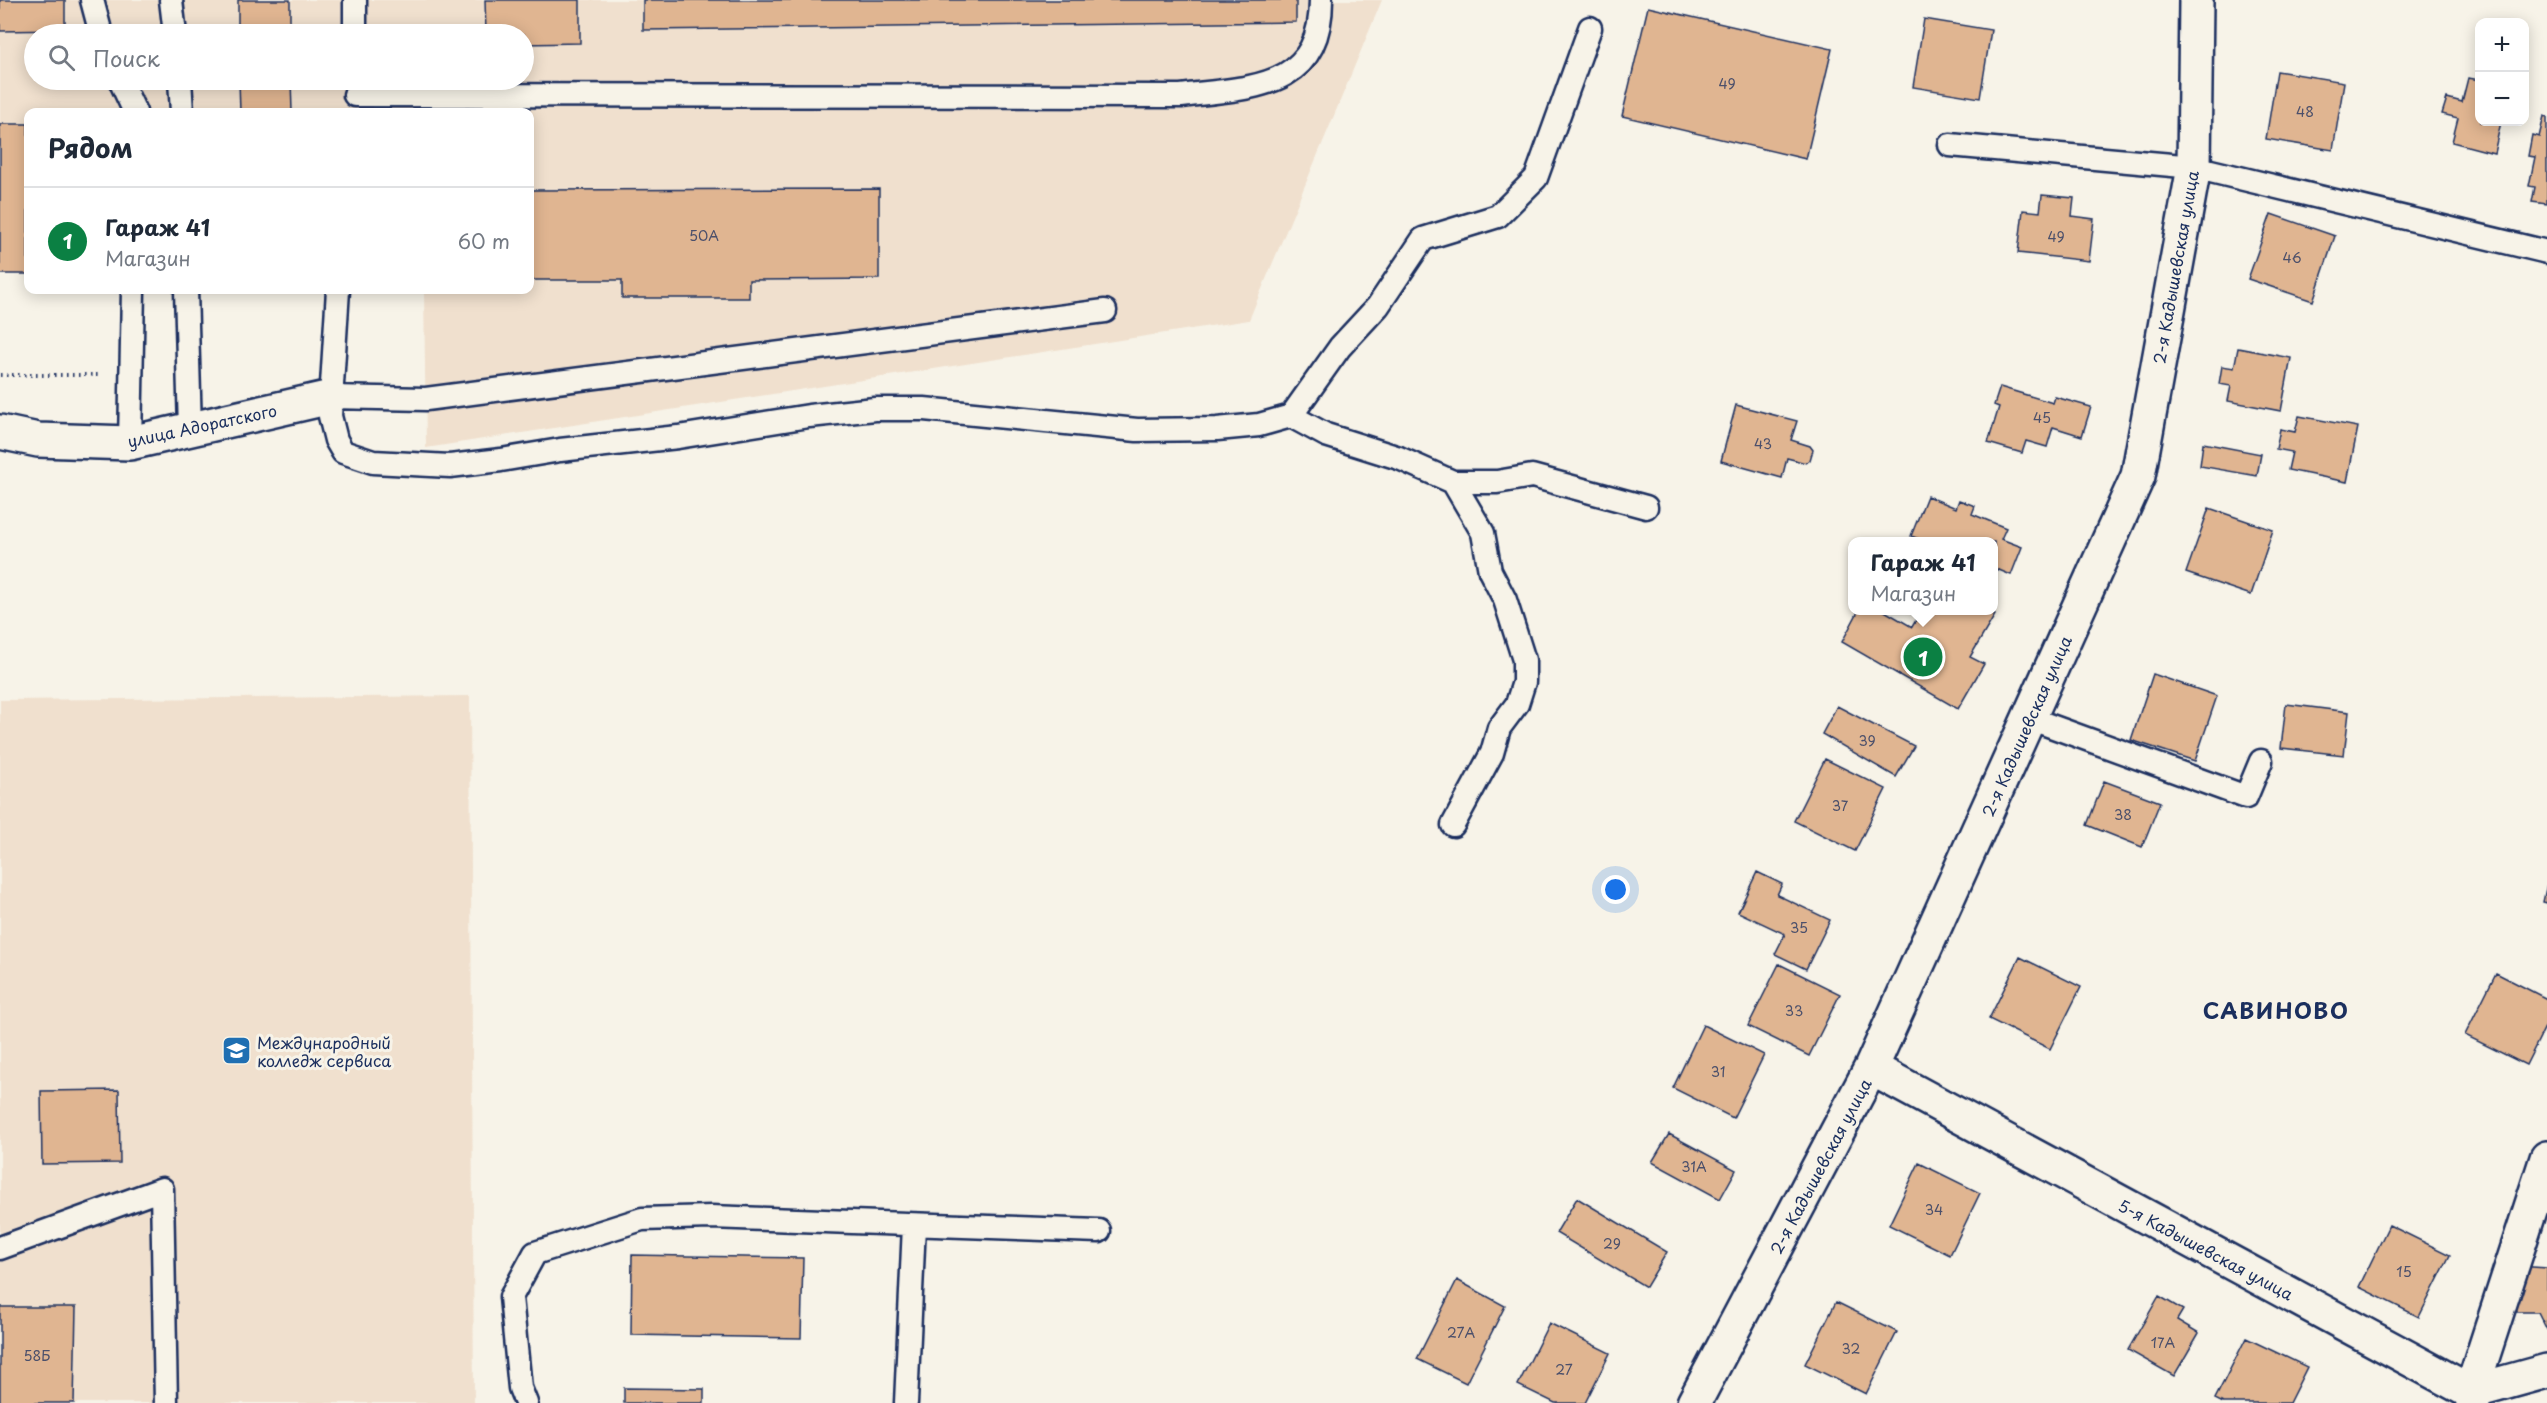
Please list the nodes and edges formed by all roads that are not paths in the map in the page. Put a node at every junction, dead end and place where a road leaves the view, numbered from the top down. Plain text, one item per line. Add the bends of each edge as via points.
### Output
1 (92, 0) edge
2 (171, 0) edge
3 (355, 0) edge
4 (1321, 0) edge
5 (2196, 0) edge
6 (98, 24) edge
7 (174, 24) edge
8 (355, 24) edge
9 (1590, 28) dead end
10 (125, 90) edge
11 (181, 90) edge
12 (353, 96) edge
13 (133, 108) edge
14 (182, 108) edge
15 (1950, 145) dead end
16 (2194, 167) junction
17 (2547, 252) edge
18 (133, 294) edge
19 (186, 294) edge
20 (338, 294) edge
21 (1105, 311) dead end
22 (331, 397) junction
23 (1291, 416) junction
24 (190, 429) junction
25 (0, 432) edge
26 (130, 443) junction
27 (1453, 482) junction
28 (1646, 507) dead end
29 (2029, 718) junction
30 (2261, 761) dead end
31 (1453, 825) dead end
32 (1871, 1068) junction
33 (2547, 1158) edge
34 (914, 1225) junction
35 (1099, 1231) dead end
36 (0, 1248) edge
37 (2547, 1371) edge
38 (2472, 1398) edge
39 (166, 1403) edge
40 (526, 1403) edge
41 (906, 1403) edge
42 (1694, 1403) edge

1 - 6 lane
2 - 7 lane
3 - 8 lane
4 - 12 lane via 1314,43 1292,73 1270,84 1181,96
5 - 16 street, 2-я Кадышевская улица
9 - 23 lane via 1536,178 1498,216 1423,239 1378,306 1340,347
10 - 13 lane
11 - 14 lane
15 - 16 lane
16 - 17 lane
16 - 29 street, 2-я Кадышевская улица via 2138,476
18 - 26 lane
19 - 24 lane
20 - 22 lane
21 - 22 lane via 426,399
22 - 23 lane via 330,416 343,452 373,462 450,466 875,409 924,409 1137,430 1217,429
22 - 24 street, улица Адоратского
23 - 27 lane via 1326,435 1399,458
24 - 26 street, улица Адоратского
25 - 26 street, улица Адоратского via 38,440
27 - 28 lane via 1497,482 1532,476
27 - 31 lane via 1483,533 1490,571 1505,600 1524,660 1524,682 1517,704 1499,728 1492,753
29 - 30 lane via 2246,797
29 - 32 street, 2-я Кадышевская улица
32 - 38 street, 5-я Кадышевская улица
32 - 42 street, 2-я Кадышевская улица
33 - 38 street
34 - 35 lane
34 - 40 lane via 711,1217 642,1219 535,1252 511,1297 520,1388
34 - 41 lane
36 - 39 lane via 162,1189
37 - 38 street

